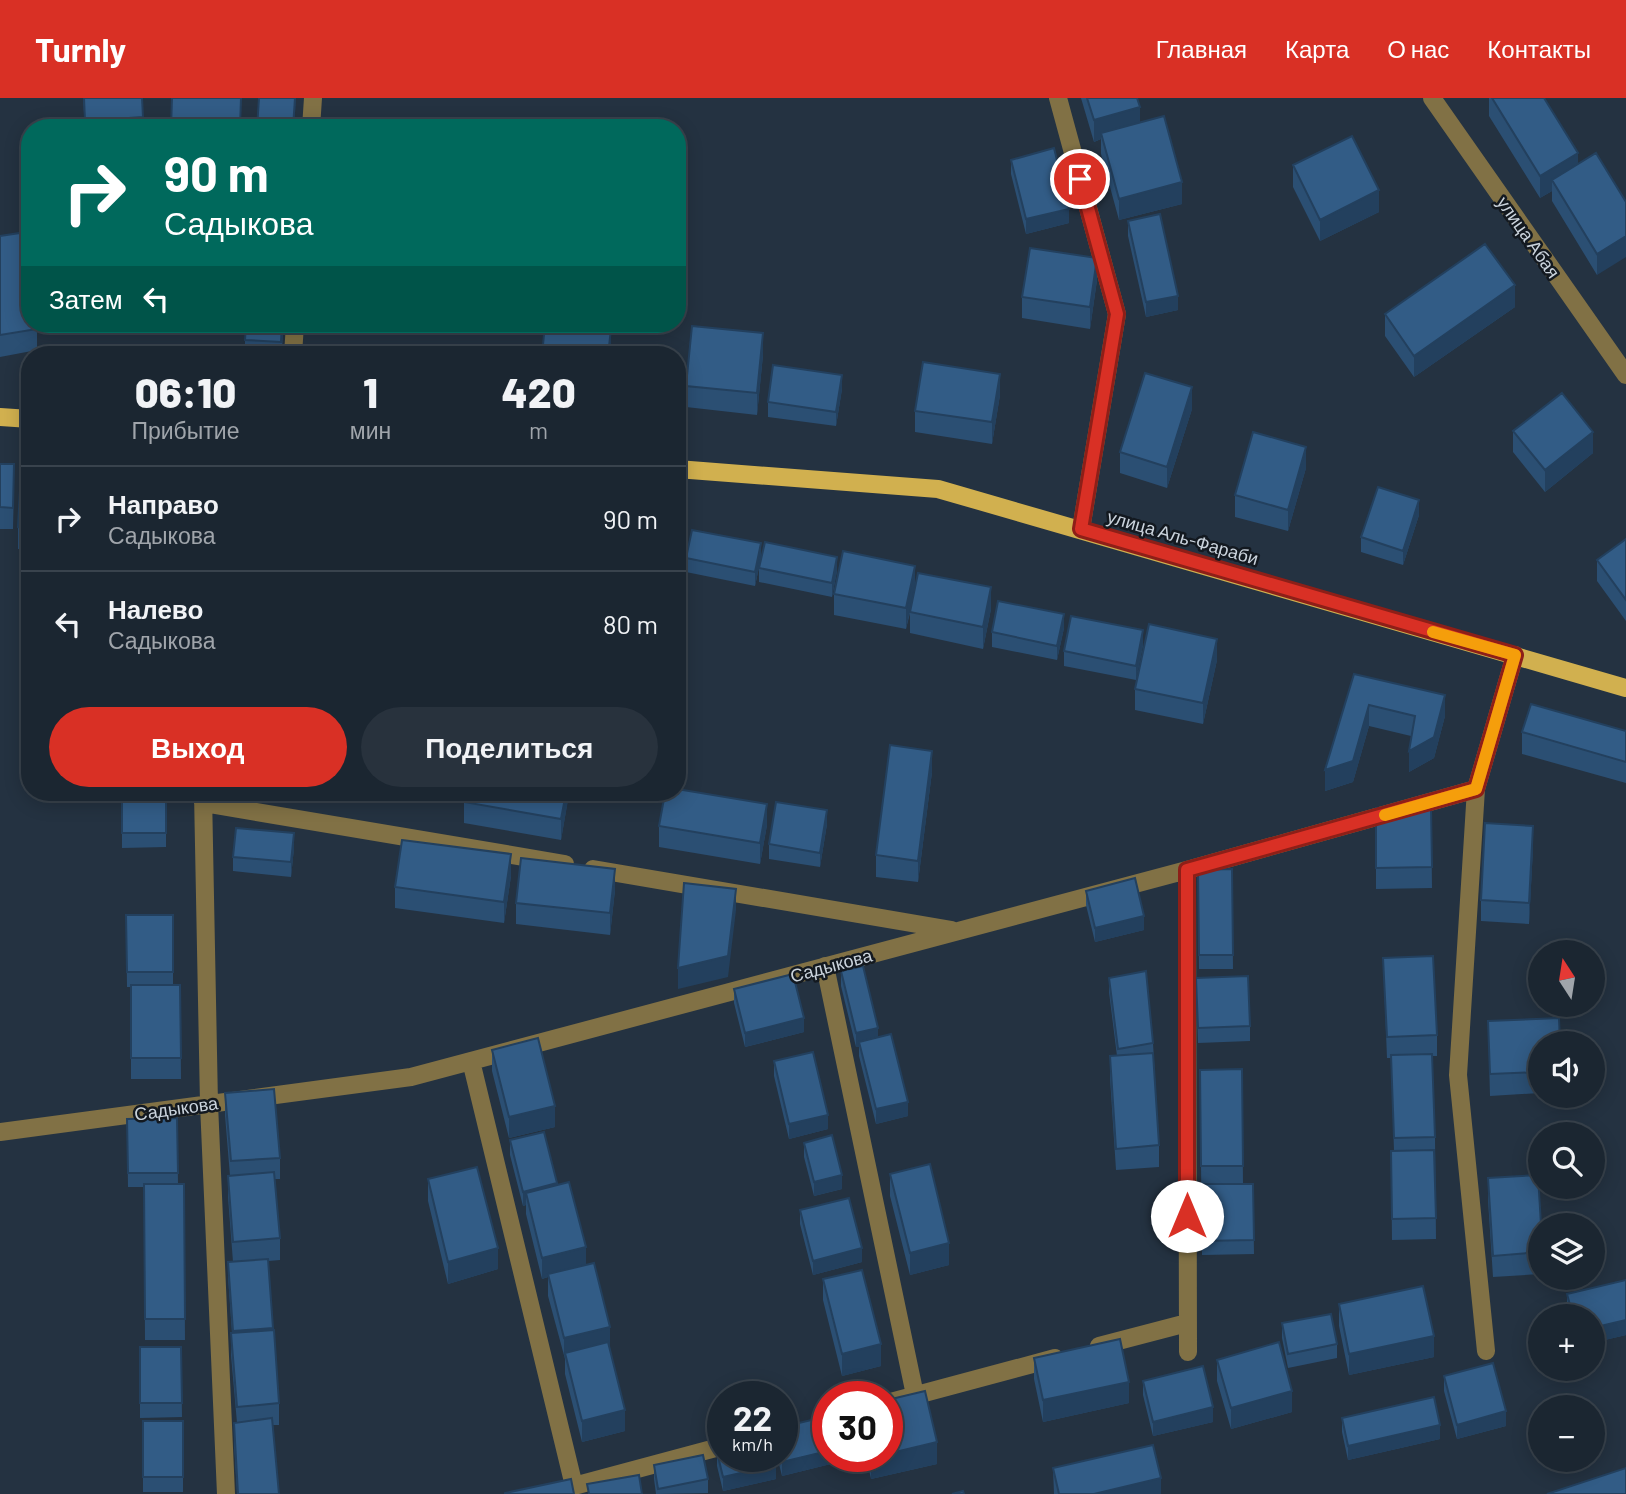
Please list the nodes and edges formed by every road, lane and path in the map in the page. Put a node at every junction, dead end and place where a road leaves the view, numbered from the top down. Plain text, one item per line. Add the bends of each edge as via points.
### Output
1 (313, 98) edge
2 (1058, 98) edge
3 (1432, 98) edge
4 (312, 119) edge
5 (1626, 375) edge
6 (0, 417) edge
7 (21, 418) edge
8 (686, 470) edge
9 (1081, 529) junction
10 (1515, 655) junction
11 (1626, 688) edge
12 (1476, 789) junction
13 (203, 801) edge
14 (220, 801) edge
15 (1187, 870) junction
16 (958, 931) junction
17 (825, 967) junction
18 (471, 1061) junction
19 (209, 1104) junction
20 (0, 1132) edge
21 (1187, 1323) junction
22 (1486, 1351) dead end
23 (1188, 1352) dead end
24 (915, 1395) junction
25 (903, 1398) edge
26 (707, 1450) edge
27 (226, 1494) edge

1 - 4 street
2 - 9 street via 1117,314
3 - 5 street, улица Абая
6 - 7 main road
8 - 9 main road, улица Аль-Фараби via 938,489
9 - 10 main road, улица Аль-Фараби
10 - 11 main road, улица Аль-Фараби
10 - 12 street
12 - 15 street, Садыкова
12 - 22 street via 1458,1075
13 - 19 street
14 - 16 street
15 - 16 street, Садыкова
15 - 21 street
16 - 17 street, Садыкова
17 - 18 street, Садыкова
17 - 24 street
18 - 19 street, Садыкова via 411,1077
18 - 26 street via 574,1486
19 - 20 street, Садыкова
19 - 27 street
21 - 23 street
21 - 24 street
24 - 25 street

